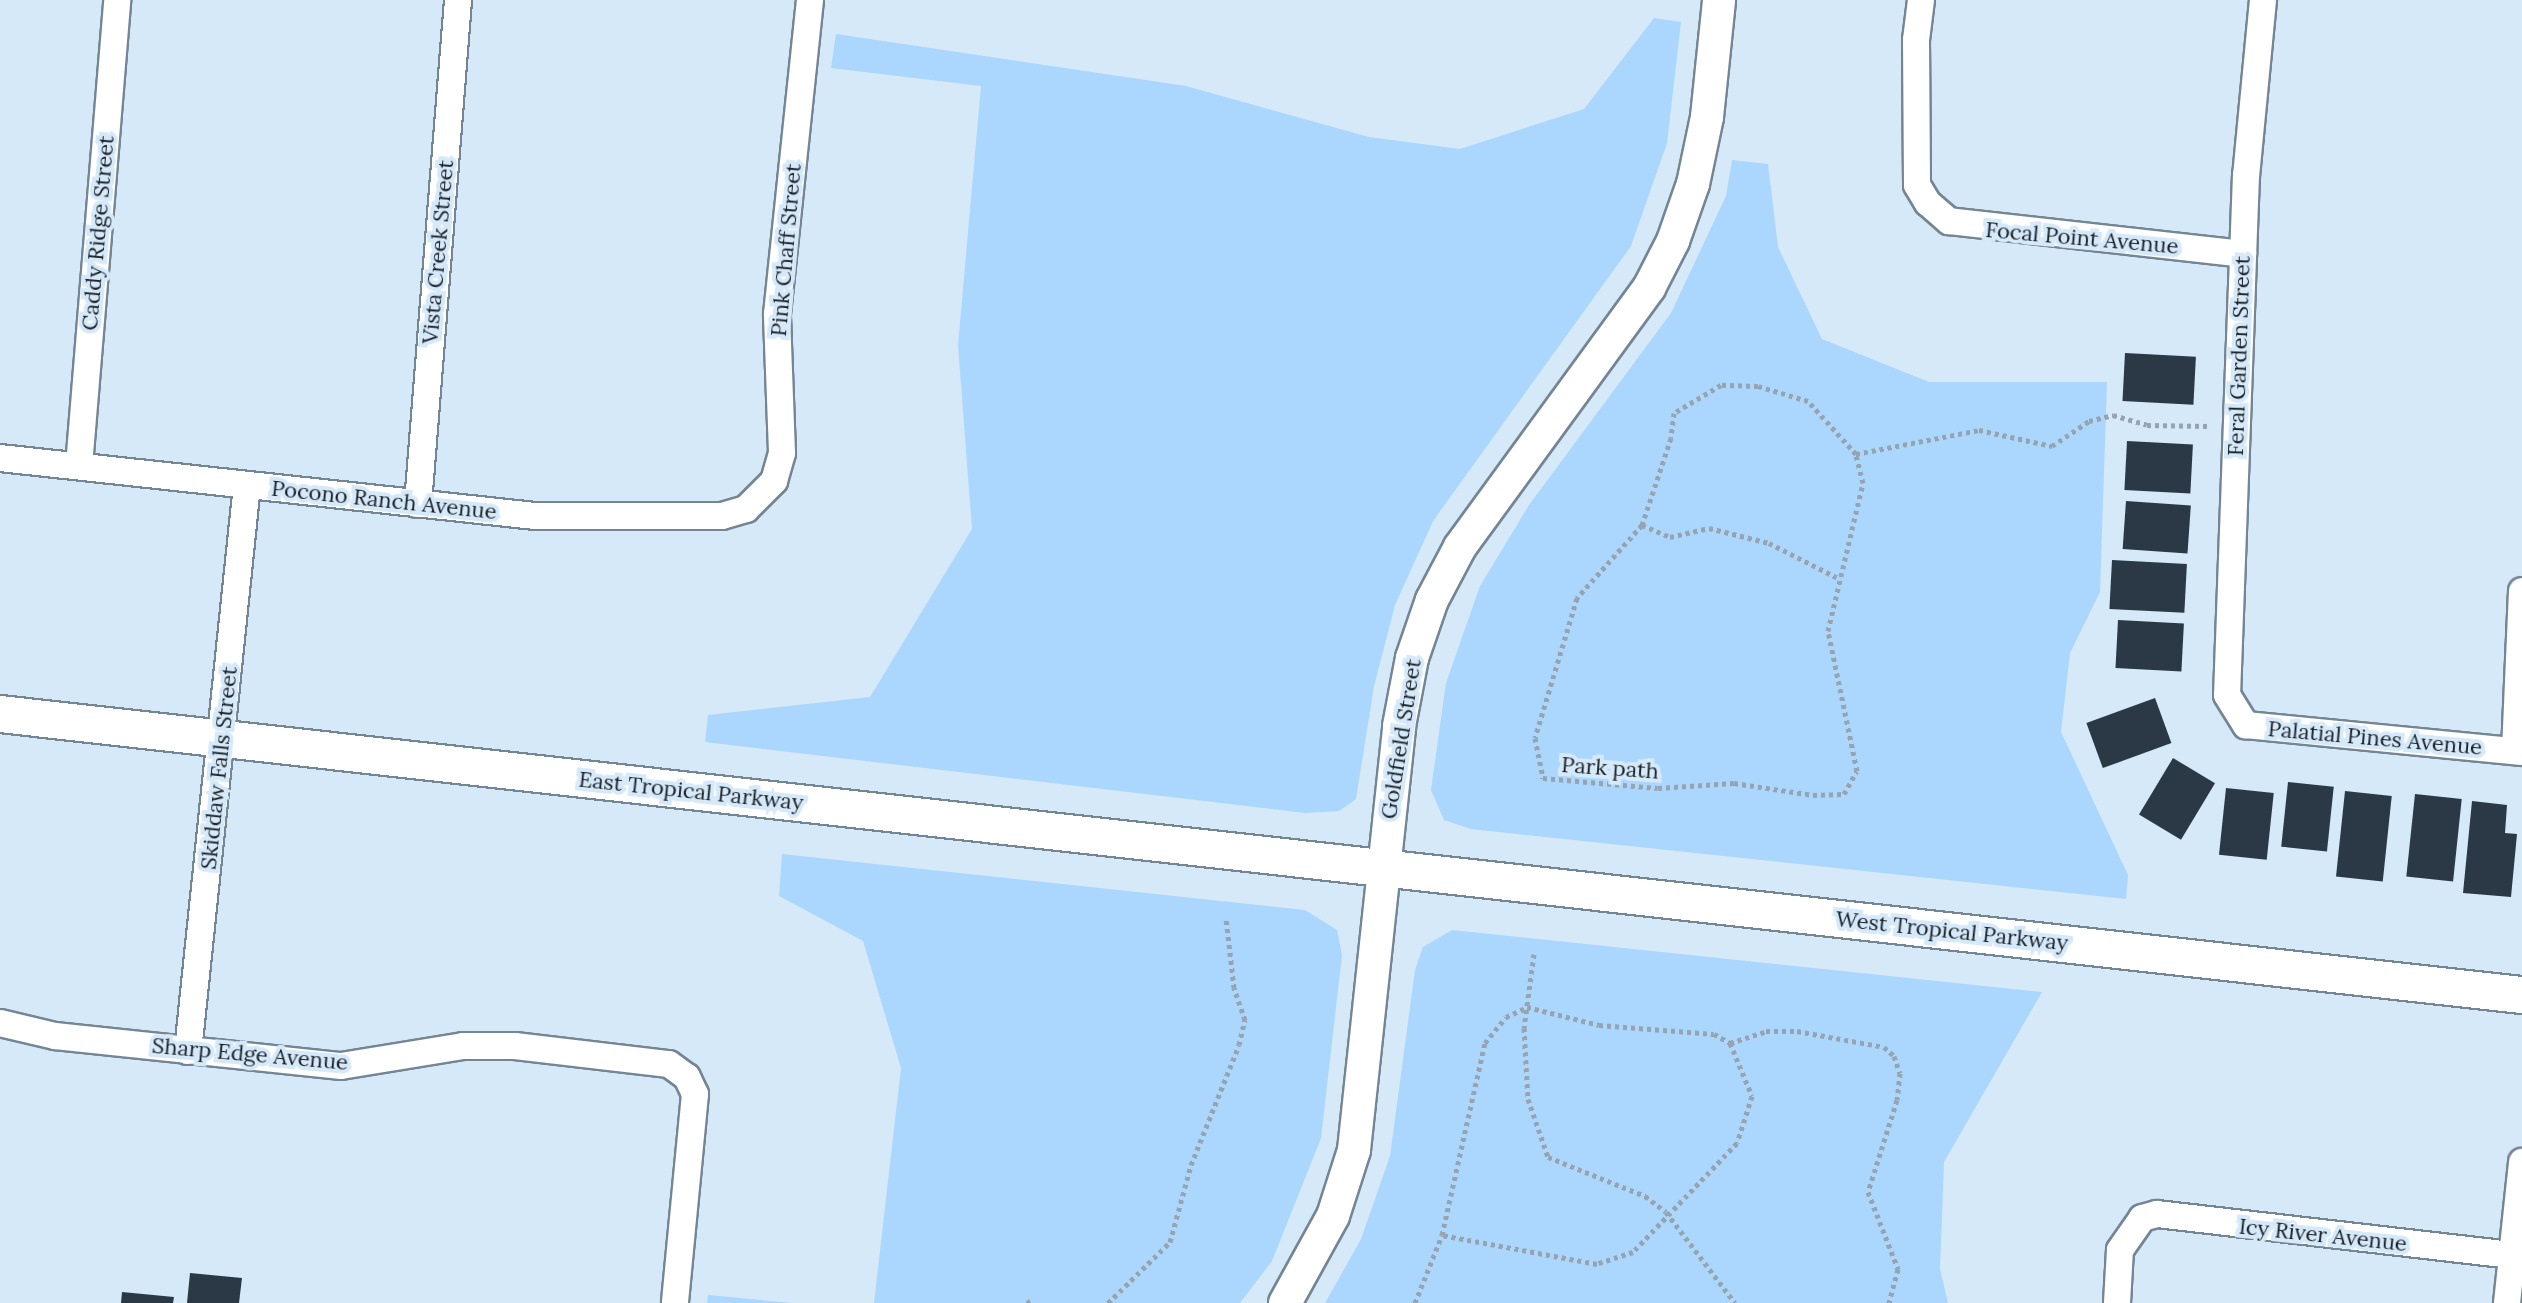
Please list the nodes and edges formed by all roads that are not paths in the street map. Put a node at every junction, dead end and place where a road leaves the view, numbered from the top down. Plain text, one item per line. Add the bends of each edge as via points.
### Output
1 (117, 0) edge
2 (458, 0) edge
3 (810, 0) edge
4 (1719, 0) edge
5 (1921, 0) edge
6 (2263, 0) edge
7 (2243, 254) junction
8 (0, 458) edge
9 (79, 466) junction
10 (247, 485) junction
11 (764, 496) joint
12 (418, 504) junction
13 (2522, 591) edge
14 (2235, 710) joint
15 (0, 714) edge
16 (223, 739) junction
17 (2518, 751) edge
18 (1383, 868) junction
19 (2522, 995) edge
20 (0, 1023) edge
21 (188, 1051) junction
22 (2522, 1162) edge
23 (2517, 1255) edge
24 (675, 1303) edge
25 (1285, 1303) edge
26 (2117, 1303) edge
27 (2507, 1303) edge

1 - 9 street, Caddy Ridge Street
2 - 12 street, Vista Creek Street
3 - 11 street, Pink Chaff Street via 777,314 782,453
4 - 18 street, Goldfield Street via 1707,117 1693,184 1673,241 1649,288 1460,547 1432,600 1412,658 1399,726
5 - 7 street, Focal Point Avenue via 1916,40 1917,185 1949,221 1970,228
6 - 7 street, Feral Garden Street via 2253,76
7 - 14 street, Feral Garden Street via 2224,671
8 - 9 street, Pocono Ranch Avenue
9 - 10 street, Pocono Ranch Avenue
10 - 12 street, Pocono Ranch Avenue
10 - 16 street, Skiddaw Falls Street
11 - 12 street, Pocono Ranch Avenue via 722,516 535,516
13 - 17 street
14 - 17 street, Palatial Pines Avenue via 2246,725 2266,729 2297,727
15 - 16 main road, East Tropical Parkway
16 - 18 main road, East Tropical Parkway
16 - 21 street, Skiddaw Falls Street
18 - 19 main road, West Tropical Parkway
18 - 25 street, Goldfield Street via 1354,1150 1333,1216
20 - 21 street, Sharp Edge Avenue via 55,1036
21 - 24 street, Sharp Edge Avenue via 341,1066 463,1046 515,1046 669,1064 687,1077 695,1094
22 - 23 street
23 - 26 street, Icy River Avenue via 2157,1214 2142,1218 2131,1230 2116,1266
23 - 27 street

